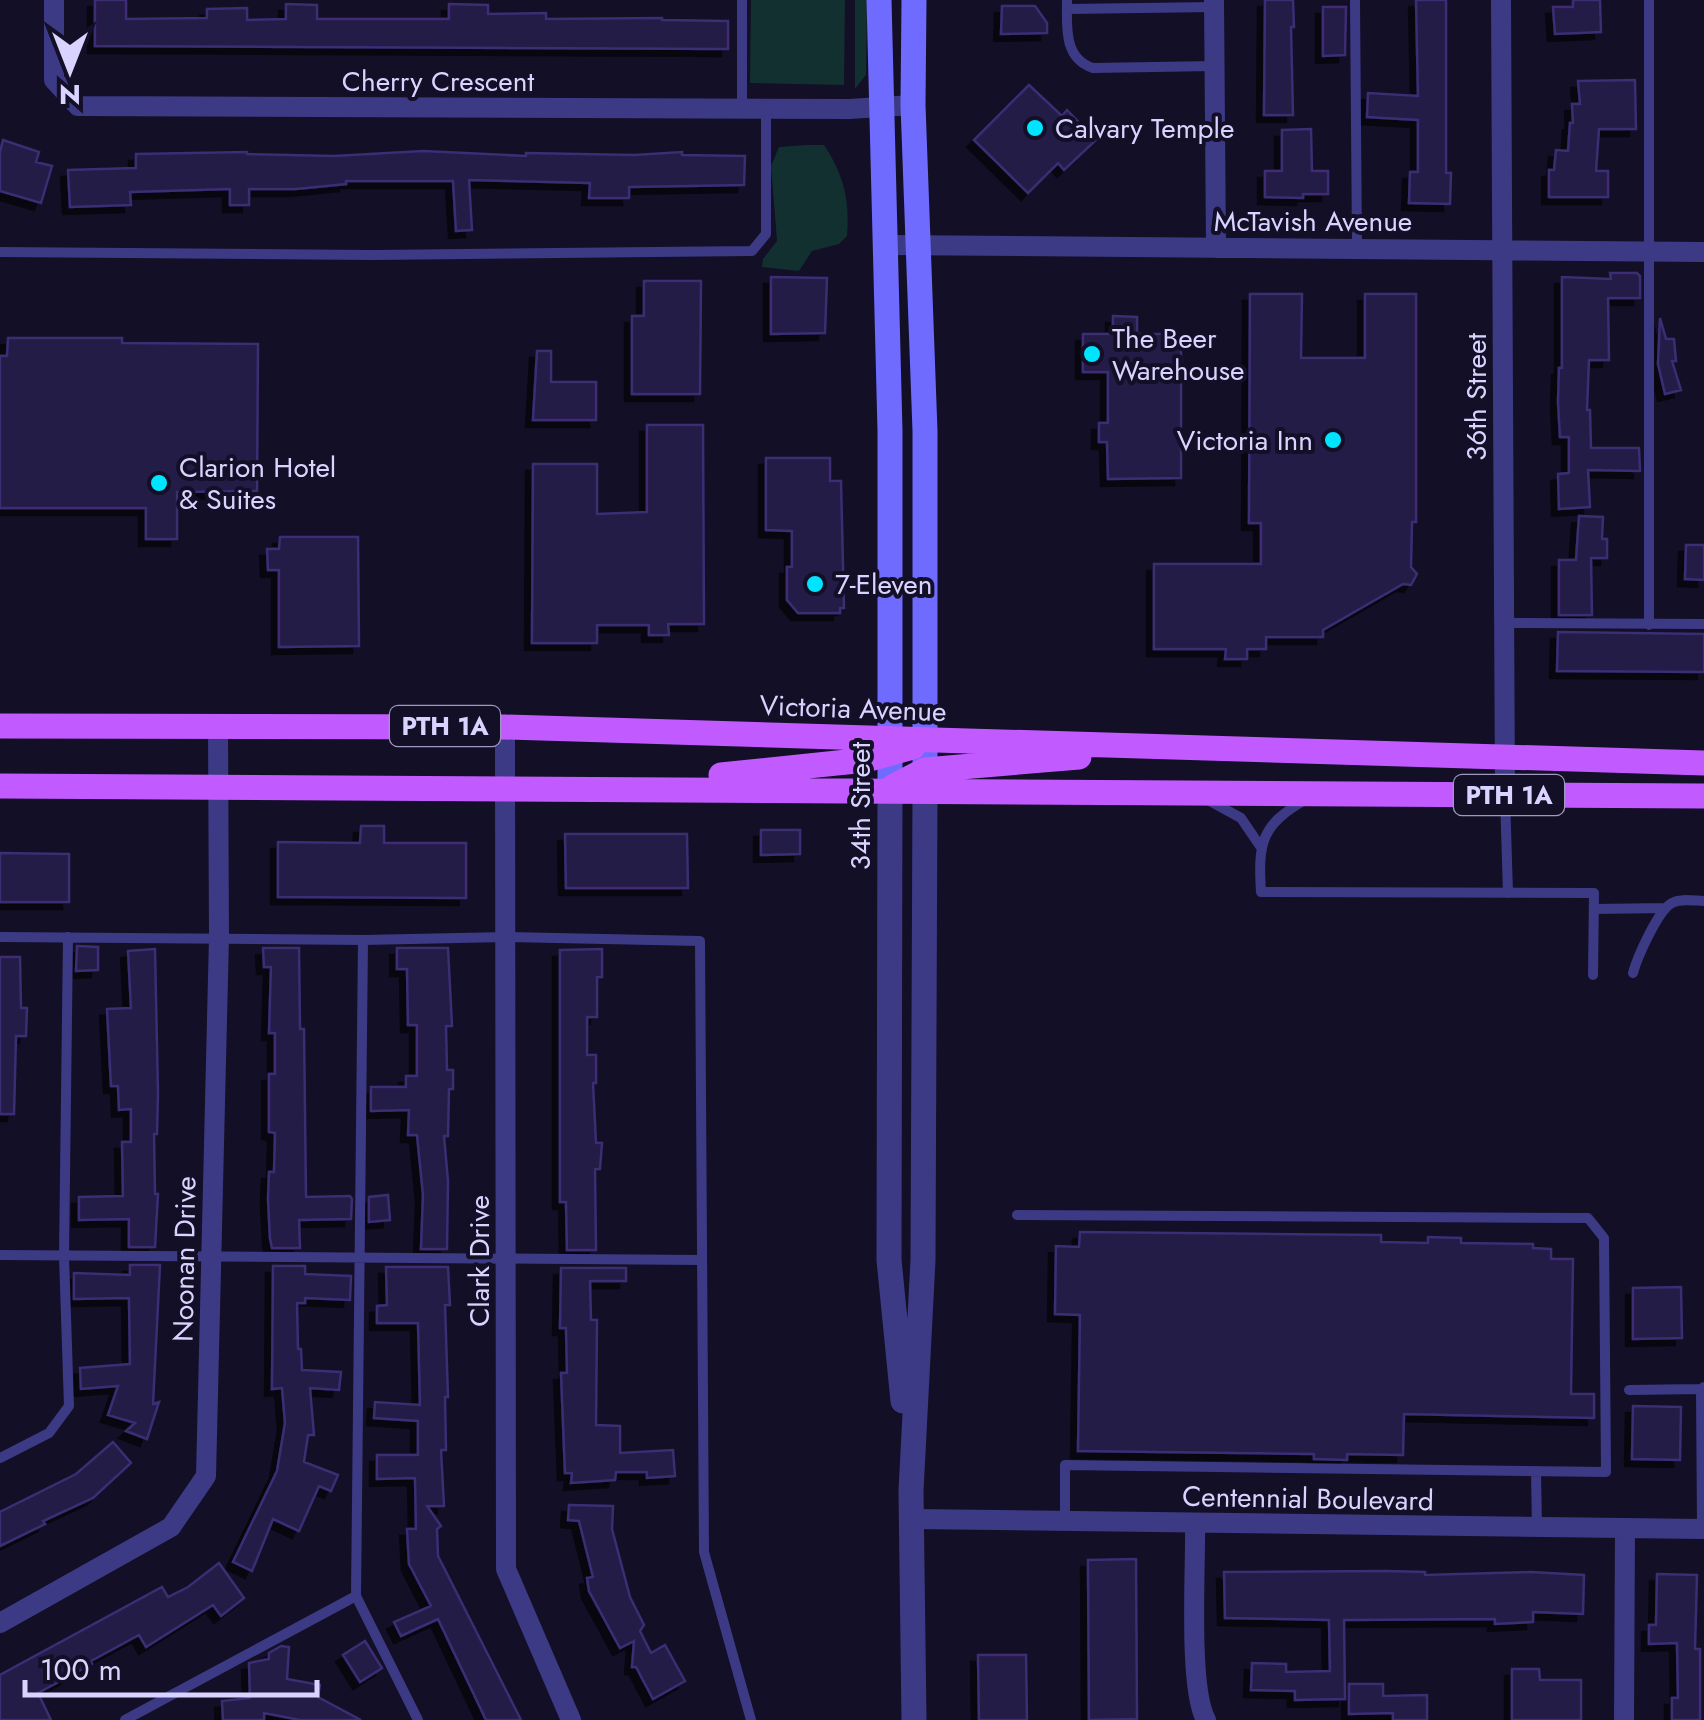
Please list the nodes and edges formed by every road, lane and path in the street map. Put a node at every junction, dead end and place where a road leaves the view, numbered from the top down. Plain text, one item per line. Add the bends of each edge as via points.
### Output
1 (54, 0) edge
2 (742, 0) edge
3 (879, 0) edge
4 (914, 0) edge
5 (1355, 0) edge
6 (1501, 0) edge
7 (1649, 0) edge
8 (1214, 3) edge
9 (1067, 4) edge
10 (1214, 66) junction
11 (914, 105) junction
12 (880, 106) junction
13 (742, 109) junction
14 (766, 109) junction
15 (886, 245) junction
16 (921, 245) junction
17 (1216, 248) junction
18 (1357, 249) junction
19 (1502, 250) junction
20 (0, 252) edge
21 (1650, 252) junction
22 (1704, 252) edge
23 (890, 430) junction
24 (925, 430) junction
25 (1504, 623) junction
26 (1704, 624) edge
27 (1649, 625) junction
28 (218, 725) junction
29 (0, 726) edge
30 (505, 726) junction
31 (926, 739) junction
32 (890, 747) junction
33 (1203, 747) junction
34 (1504, 755) junction
35 (1704, 763) edge
36 (925, 780) junction
37 (0, 786) edge
38 (218, 786) junction
39 (506, 788) junction
40 (593, 788) junction
41 (890, 790) junction
42 (1196, 794) junction
43 (1314, 794) junction
44 (1505, 795) junction
45 (1704, 800) edge
46 (1260, 846) junction
47 (1508, 893) junction
48 (1704, 901) edge
49 (1665, 908) junction
50 (1594, 909) junction
51 (506, 936) junction
52 (0, 937) edge
53 (68, 937) junction
54 (219, 937) junction
55 (363, 940) junction
56 (1633, 973) dead end
57 (1593, 975) dead end
58 (1017, 1215) dead end
59 (890, 1216) junction
60 (923, 1216) junction
61 (0, 1255) edge
62 (64, 1256) junction
63 (211, 1257) junction
64 (359, 1258) junction
65 (506, 1259) junction
66 (701, 1260) junction
67 (1702, 1388) edge
68 (1629, 1390) dead end
69 (0, 1458) edge
70 (1536, 1471) junction
71 (911, 1491) junction
72 (911, 1519) junction
73 (1065, 1522) junction
74 (1195, 1524) junction
75 (1537, 1528) junction
76 (1624, 1529) junction
77 (1703, 1530) edge
78 (356, 1596) junction
79 (0, 1623) edge
80 (125, 1720) edge
81 (418, 1720) edge
82 (572, 1720) edge
83 (750, 1720) edge
84 (914, 1720) edge
85 (1206, 1720) edge
86 (1624, 1720) edge

1 - 13 street, Cherry Crescent via 54,80 78,106
2 - 13 lane
3 - 12 main road, 34th Street
4 - 11 main road, 34th Street
5 - 18 lane
6 - 19 street, 36th Street
7 - 21 lane
8 - 9 lane
8 - 10 street
9 - 10 lane via 1068,44 1084,65
10 - 17 street
11 - 12 street, Cherry Crescent
11 - 16 main road, 34th Street
12 - 14 street, Cherry Crescent
12 - 15 main road, 34th Street
13 - 14 street, Cherry Crescent
14 - 20 lane via 766,234 752,251
15 - 16 street, McTavish Avenue
15 - 23 main road, 34th Street
16 - 17 street, McTavish Avenue
16 - 24 main road, 34th Street
17 - 18 street, McTavish Avenue
18 - 19 street, McTavish Avenue
19 - 21 street, McTavish Avenue
19 - 25 street, 36th Street
21 - 22 street, McTavish Avenue
21 - 27 lane
23 - 24 main road
23 - 32 main road, 34th Street
24 - 31 main road, 34th Street
25 - 27 lane
25 - 34 street, 36th Street
26 - 27 lane
28 - 29 main road, Victoria Avenue / PTH 1A
28 - 30 main road, Victoria Avenue / PTH 1A
28 - 38 street, Noonan Drive
30 - 32 main road, Victoria Avenue / PTH 1A
30 - 39 street, Clark Drive
31 - 32 main road, Victoria Avenue / PTH 1A
31 - 33 main road, Victoria Avenue / PTH 1A
31 - 36 main road, 34th Street
32 - 40 main road
32 - 41 main road, 34th Street
33 - 34 main road, Victoria Avenue / PTH 1A
33 - 36 main road
34 - 35 main road, Victoria Avenue / PTH 1A
34 - 44 street, 36th Street
36 - 41 main road, PTH 1A
36 - 42 main road, PTH 1A
36 - 60 street, 34th Street
37 - 38 main road, PTH 1A
38 - 39 main road, PTH 1A
38 - 54 street, Noonan Drive
39 - 40 main road, PTH 1A
39 - 51 street, Clark Drive
40 - 41 main road, PTH 1A
41 - 59 street, 34th Street
42 - 43 main road, PTH 1A
42 - 46 lane via 1241,818
43 - 44 main road, PTH 1A
43 - 46 lane via 1278,815
44 - 45 main road, PTH 1A
44 - 47 lane
46 - 47 lane via 1261,892
47 - 50 lane via 1594,893
48 - 49 lane
49 - 50 lane
49 - 56 lane
50 - 57 lane
51 - 55 lane
51 - 65 street, Clark Drive
51 - 66 lane via 700,941
52 - 53 lane
53 - 54 lane
53 - 62 lane
54 - 55 lane
54 - 63 street, Noonan Drive
55 - 64 lane
58 - 70 lane via 1588,1218 1604,1238 1606,1472
59 - 60 street
59 - 71 street, 34th Street
60 - 71 street, 34th Street
61 - 62 lane
62 - 63 lane
62 - 69 lane via 69,1406 49,1433
63 - 64 lane
63 - 79 street, Noonan Drive via 206,1476 171,1526
64 - 65 lane
64 - 78 lane
65 - 66 lane
65 - 82 street, Clark Drive via 506,1569
66 - 83 lane via 704,1552
67 - 68 lane
67 - 77 lane
70 - 73 lane via 1065,1465
70 - 75 lane
71 - 72 street, 34th Street
72 - 73 street, Centennial Boulevard
72 - 84 street, 34th Street
73 - 74 street, Centennial Boulevard
74 - 75 street, Centennial Boulevard
74 - 85 street via 1197,1695
75 - 76 street, Centennial Boulevard
76 - 77 street, Centennial Boulevard
76 - 86 street
78 - 80 lane
78 - 81 lane

